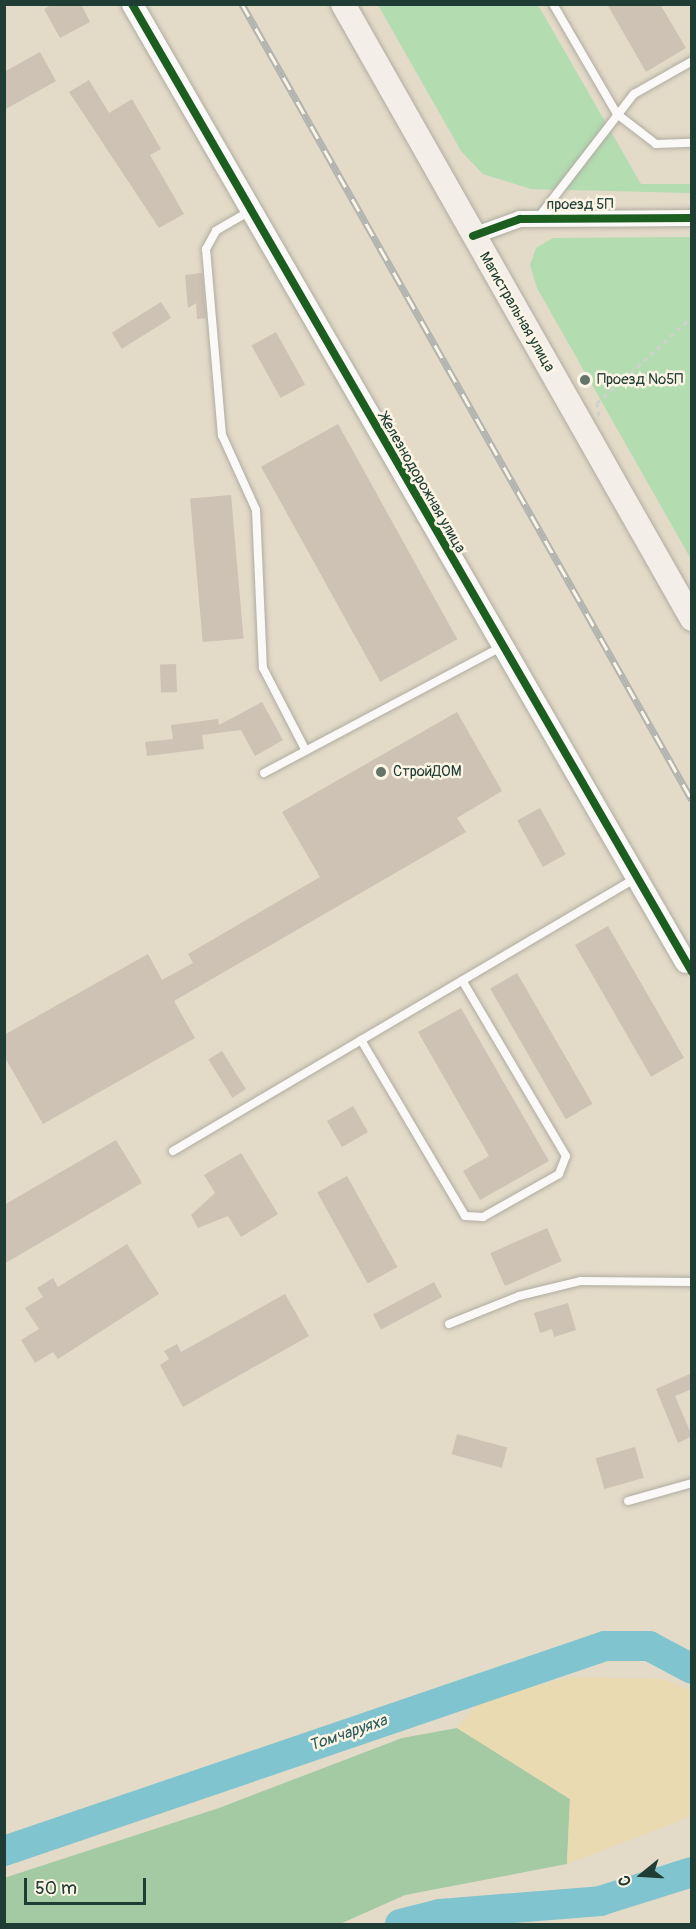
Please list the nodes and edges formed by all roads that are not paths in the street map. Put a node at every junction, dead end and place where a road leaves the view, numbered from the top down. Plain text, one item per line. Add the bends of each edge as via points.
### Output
1 (132, 4) edge
2 (343, 4) edge
3 (553, 4) edge
4 (692, 61) edge
5 (617, 114) junction
6 (692, 143) edge
7 (250, 210) junction
8 (538, 218) junction
9 (692, 218) edge
10 (473, 236) junction
11 (692, 619) edge
12 (501, 648) junction
13 (306, 751) junction
14 (264, 773) dead end
15 (636, 878) junction
16 (688, 967) edge
17 (462, 980) junction
18 (361, 1040) junction
19 (173, 1150) dead end
20 (692, 1282) edge
21 (449, 1324) dead end
22 (692, 1483) edge
23 (628, 1501) dead end

1 - 7 street, Железнодорожная улица
2 - 10 main road, Магистральная улица
3 - 5 lane
4 - 5 lane via 634,94
5 - 6 lane via 656,144
5 - 8 lane
7 - 12 street, Железнодорожная улица
7 - 13 lane via 216,231 206,249 222,435 256,510 262,668
8 - 9 street, проезд 5П
8 - 10 street, проезд 5П via 501,222
10 - 11 main road, Магистральная улица
12 - 13 lane
12 - 15 street, Железнодорожная улица
13 - 14 lane
15 - 16 street, Железнодорожная улица
15 - 17 lane
17 - 18 lane
17 - 18 lane via 566,1156 560,1174 483,1217 465,1216
18 - 19 lane
20 - 21 lane via 581,1281 519,1296
22 - 23 lane

